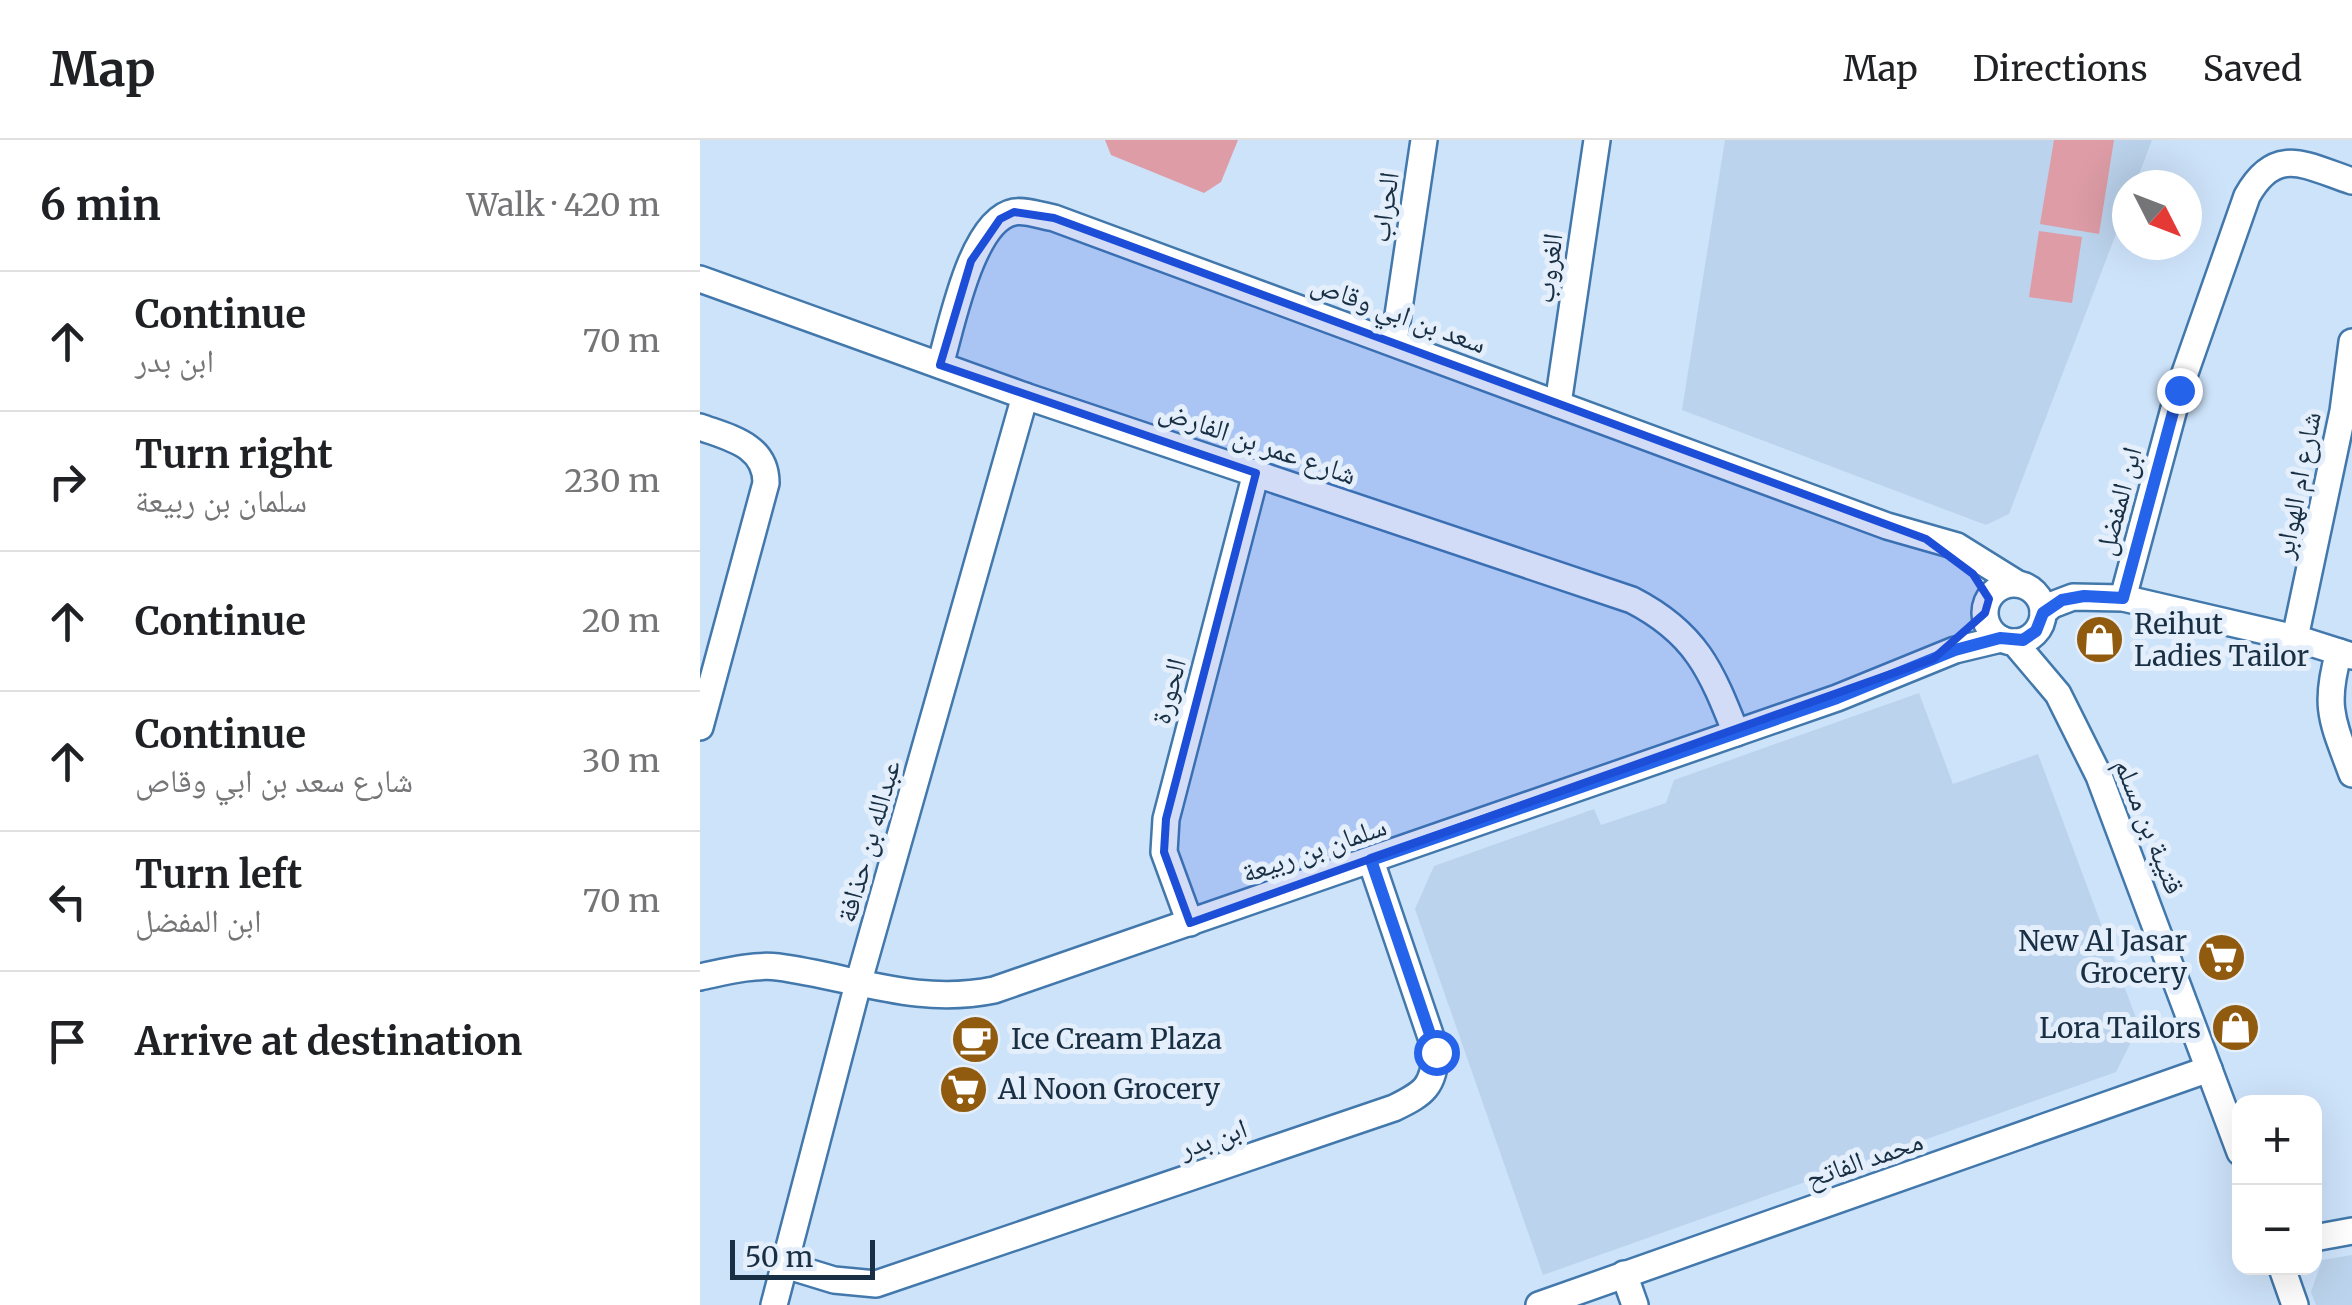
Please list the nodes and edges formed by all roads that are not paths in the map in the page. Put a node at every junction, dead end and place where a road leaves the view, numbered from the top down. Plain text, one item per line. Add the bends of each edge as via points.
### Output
1 (1424, 140) edge
2 (1597, 140) edge
3 (2352, 181) edge
4 (700, 279) edge
5 (1394, 342) junction
6 (2352, 342) edge
7 (940, 365) junction
8 (1026, 396) junction
9 (1558, 404) junction
10 (700, 427) edge
11 (1256, 473) junction
12 (1926, 538) junction
13 (2019, 584) junction
14 (2120, 598) junction
15 (1987, 606) junction
16 (2042, 618) junction
17 (2296, 638) junction
18 (2007, 640) junction
19 (2345, 654) edge
20 (1933, 659) junction
21 (2058, 694) junction
22 (700, 727) edge
23 (1736, 734) junction
24 (2352, 774) edge
25 (1371, 860) junction
26 (1190, 923) junction
27 (700, 977) edge
28 (858, 984) junction
29 (2209, 1069) junction
30 (2232, 1131) edge
31 (2352, 1231) edge
32 (2322, 1237) edge
33 (785, 1265) junction
34 (1624, 1274) junction
35 (2284, 1275) edge
36 (774, 1305) edge
37 (1539, 1305) edge
38 (1635, 1305) edge
39 (2295, 1305) edge

1 - 5 street, الحراب
2 - 9 street, الغروب
3 - 14 street, ابن المفضل via 2286,162 2258,178 2179,390
4 - 7 street, شارع عمر بن الفارض
5 - 7 street, سعد بن ابي وقاص via 1054,218 1014,212 976,250
5 - 9 street, سعد بن ابي وقاص
6 - 17 street, شارع ام الهوابر
7 - 8 street, شارع عمر بن الفارض
8 - 11 street, شارع عمر بن الفارض
8 - 28 street, عبدالله بن حذافة
9 - 12 street, سعد بن ابي وقاص
10 - 22 street via 750,448 762,462 766,484
11 - 23 street, شارع عمر بن الفارض via 1658,613 1699,652
11 - 26 street, الحورة via 1166,819 1164,852
12 - 13 street via 1957,546
12 - 15 street via 1966,566
13 - 14 street via 2091,587
13 - 15 street via 2001,587
13 - 16 street via 2039,598
14 - 16 street via 2073,597
14 - 17 street
15 - 18 street via 1990,628
15 - 20 street, سلمان بن ربيعة
16 - 18 street via 2030,636
16 - 21 street, قتيبة بن مسلم
17 - 19 street
18 - 20 street, سلمان بن ربيعة
18 - 21 street, قتيبة بن مسلم
19 - 24 street via 2329,700
20 - 23 street, سلمان بن ربيعة
21 - 29 street, قتيبة بن مسلم via 2099,776
23 - 25 street, سلمان بن ربيعة
25 - 26 street, سلمان بن ربيعة
25 - 33 street, ابن بدر via 1436,1052 1434,1078 1418,1097 876,1284
26 - 28 street, سلمان بن ربيعة via 972,994 945,997
27 - 28 street, سلمان بن ربيعة via 774,967
28 - 33 street, عبدالله بن حذافة
29 - 30 street, قتيبة بن مسلم
29 - 34 street, محمد الفاتح
31 - 32 street
33 - 36 street, عبدالله بن حذافة
34 - 37 street, محمد الفاتح
34 - 38 street
35 - 39 street

